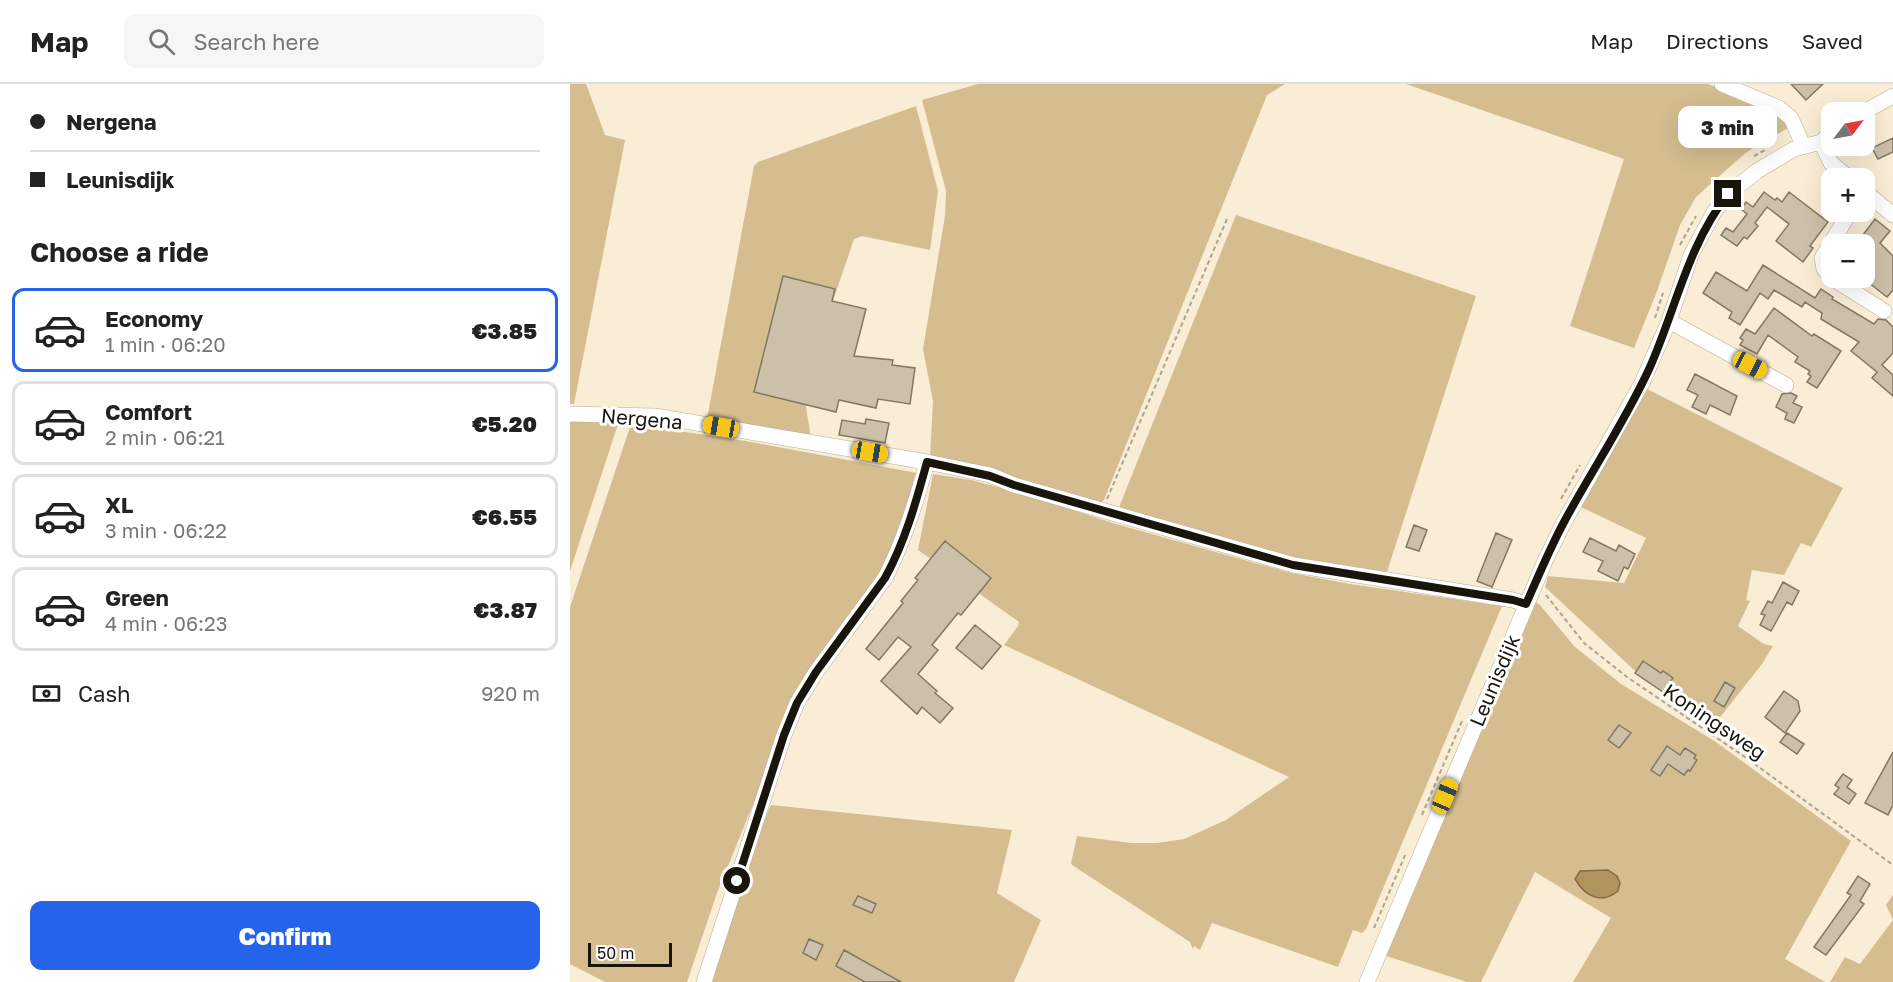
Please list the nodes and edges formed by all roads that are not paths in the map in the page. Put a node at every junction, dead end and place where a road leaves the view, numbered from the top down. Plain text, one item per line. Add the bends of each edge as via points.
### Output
1 (1722, 84) edge
2 (1893, 96) edge
3 (1875, 106) edge
4 (1821, 139) edge
5 (1803, 145) junction
6 (1875, 200) edge
7 (1893, 215) edge
8 (1849, 288) edge
9 (1884, 311) dead end
10 (1669, 321) junction
11 (1786, 385) dead end
12 (570, 414) edge
13 (927, 462) junction
14 (1526, 604) junction
15 (704, 982) edge
16 (1366, 982) edge

1 - 5 street via 1779,108 1791,118
2 - 3 street
4 - 5 street, Leunisdijk
5 - 10 street, Leunisdijk via 1738,184 1714,212 1691,255
6 - 7 street
8 - 9 street
10 - 11 street
10 - 14 street, Leunisdijk via 1642,383 1563,524
12 - 13 street, Nergena via 655,416
13 - 14 street, Nergena via 990,476 1293,565
13 - 15 street via 899,551 885,578 797,703
14 - 16 street, Leunisdijk

